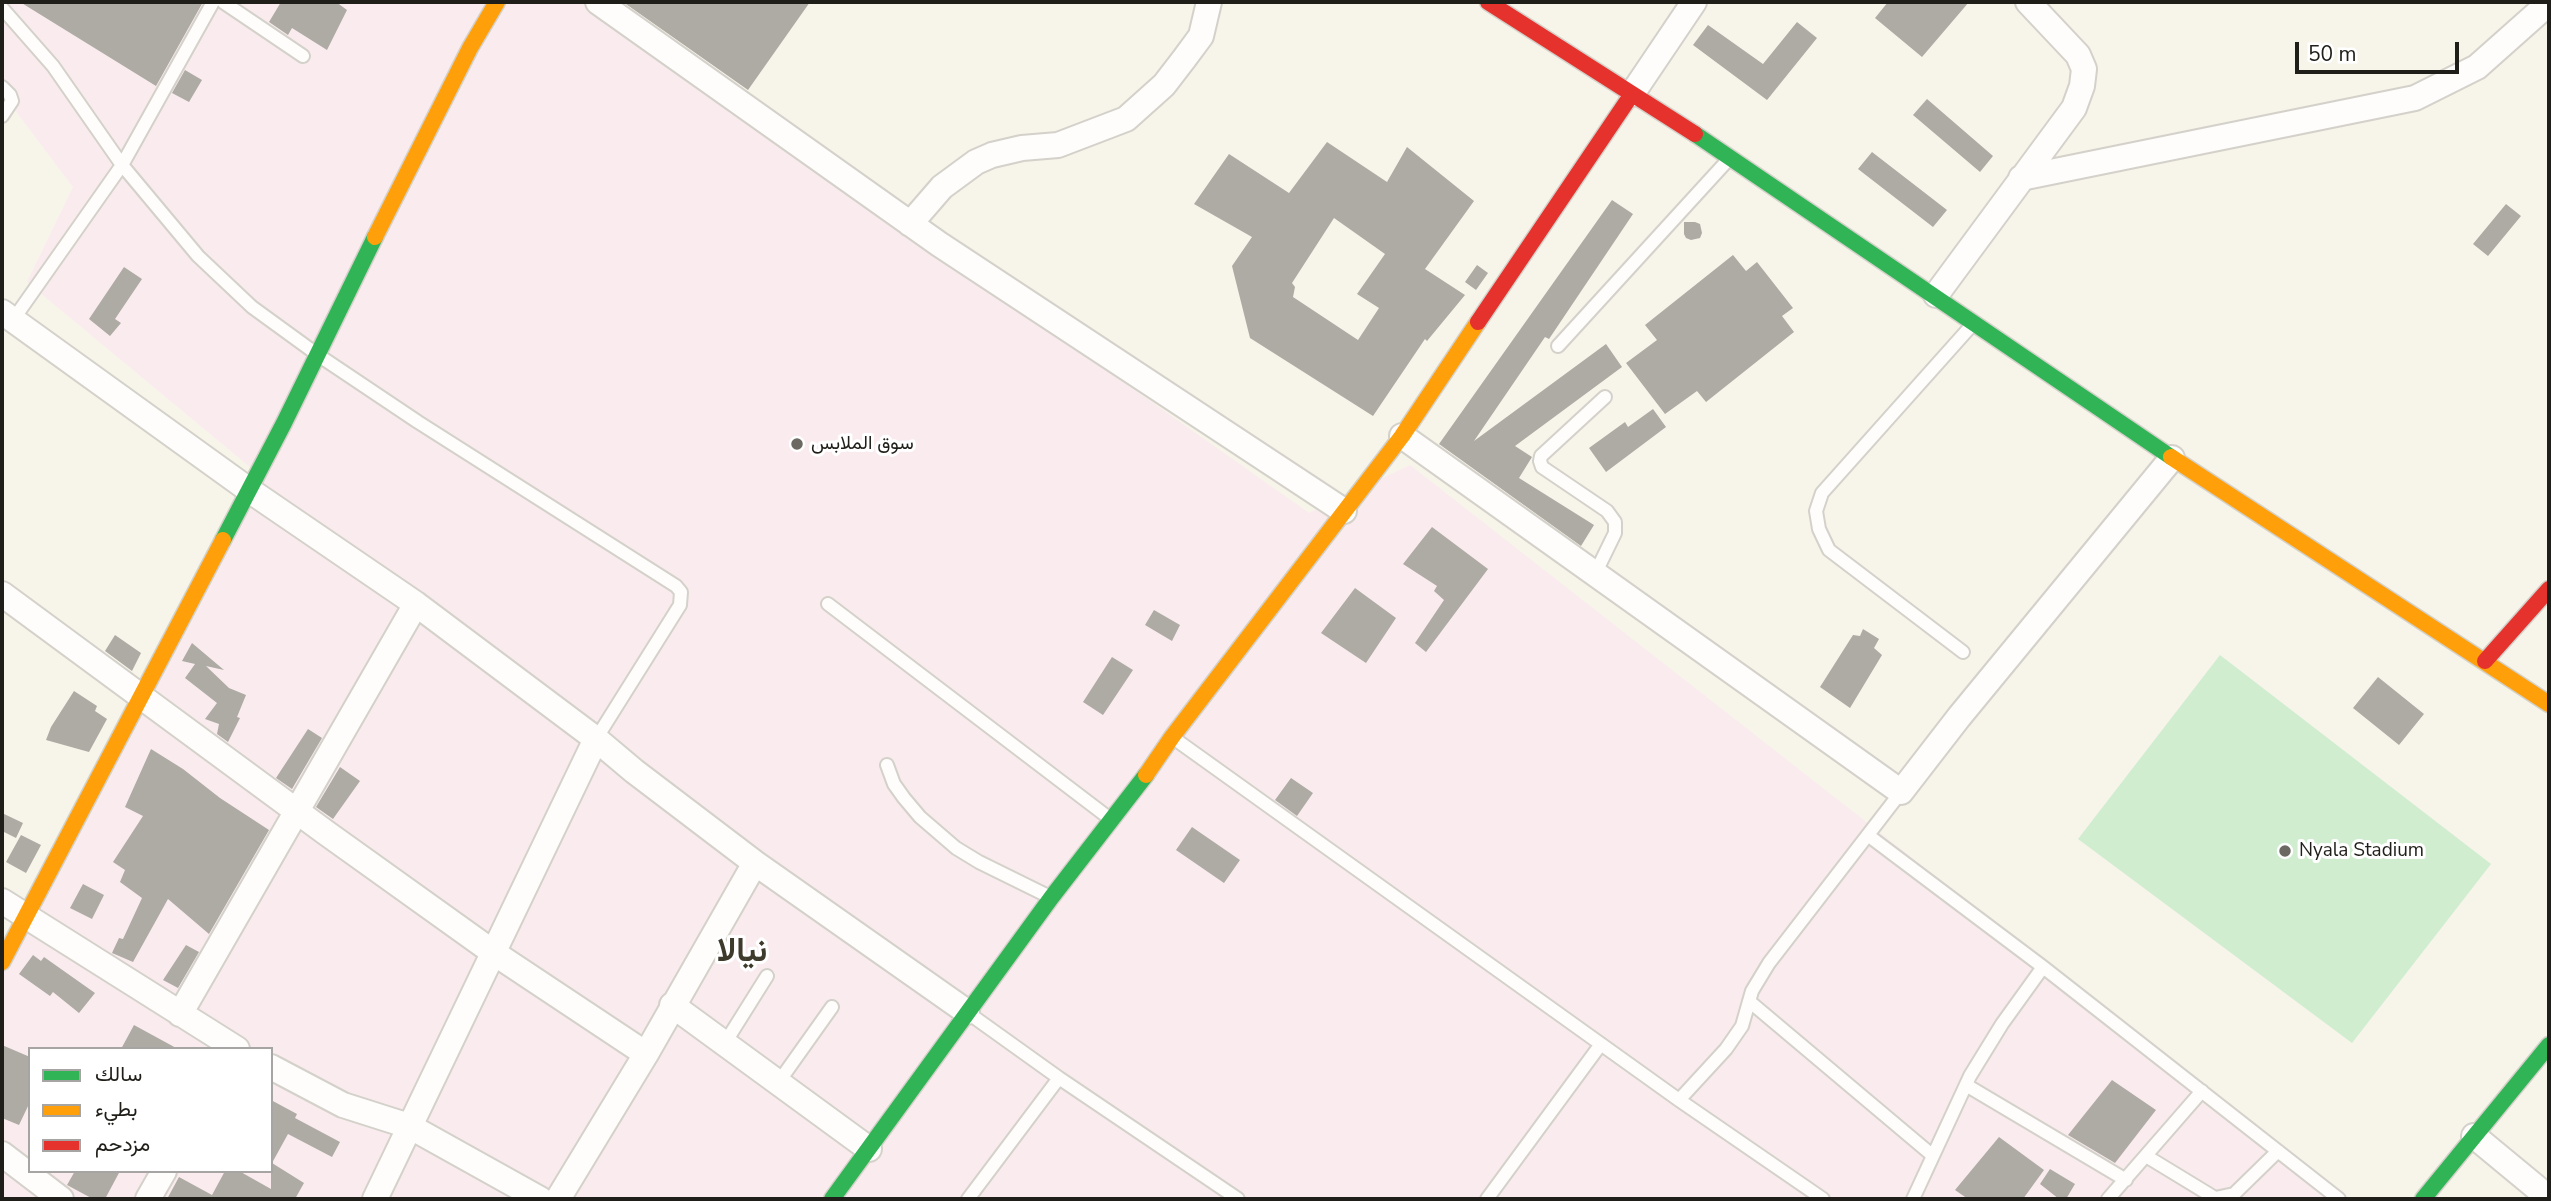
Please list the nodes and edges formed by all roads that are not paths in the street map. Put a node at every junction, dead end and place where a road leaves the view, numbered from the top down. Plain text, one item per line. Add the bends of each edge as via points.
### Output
1 (213, 2) edge
2 (223, 2) edge
3 (497, 2) edge
4 (598, 2) edge
5 (1209, 2) edge
6 (1488, 2) edge
7 (1694, 2) edge
8 (2028, 2) edge
9 (2549, 3) edge
10 (2, 8) edge
11 (303, 56) dead end
12 (2, 86) edge
13 (1632, 93) junction
14 (2, 116) edge
15 (1731, 157) junction
16 (122, 165) junction
17 (2021, 178) junction
18 (910, 224) junction
19 (1936, 295) junction
20 (7, 316) edge
21 (1974, 322) junction
22 (1558, 346) dead end
23 (318, 355) junction
24 (1605, 397) dead end
25 (1402, 436) junction
26 (2172, 458) junction
27 (248, 490) junction
28 (1344, 511) junction
29 (1595, 574) junction
30 (2549, 589) edge
31 (2, 594) edge
32 (416, 604) junction
33 (828, 604) dead end
34 (1963, 652) dead end
35 (2485, 661) junction
36 (141, 698) junction
37 (2549, 704) edge
38 (1172, 737) junction
39 (596, 739) junction
40 (887, 765) dead end
41 (1901, 792) junction
42 (297, 811) junction
43 (1112, 820) junction
44 (1869, 836) junction
45 (755, 863) junction
46 (1051, 898) junction
47 (2, 901) edge
48 (25, 917) junction
49 (494, 953) junction
50 (2, 962) edge
51 (2043, 967) junction
52 (766, 976) dead end
53 (1749, 1001) junction
54 (672, 1005) junction
55 (832, 1007) dead end
56 (967, 1012) junction
57 (180, 1014) junction
58 (725, 1043) junction
59 (1601, 1044) junction
60 (2549, 1045) edge
61 (232, 1047) edge
62 (646, 1054) junction
63 (273, 1068) edge
64 (1059, 1078) junction
65 (779, 1083) junction
66 (1966, 1085) junction
67 (2202, 1091) junction
68 (1679, 1100) junction
69 (409, 1126) junction
70 (2474, 1136) junction
71 (869, 1149) junction
72 (2278, 1151) junction
73 (2, 1154) edge
74 (1932, 1156) junction
75 (2146, 1156) junction
76 (163, 1173) edge
77 (2126, 1180) junction
78 (2549, 1198) edge
79 (61, 1199) edge
80 (148, 1199) edge
81 (375, 1199) edge
82 (540, 1199) edge
83 (558, 1199) edge
84 (832, 1199) edge
85 (968, 1199) edge
86 (1238, 1199) edge
87 (1487, 1199) edge
88 (1822, 1199) edge
89 (1913, 1199) edge
90 (2108, 1199) edge
91 (2339, 1199) edge
92 (2423, 1199) edge

1 - 16 lane
2 - 11 lane
3 - 23 main road via 425,135
4 - 18 street
5 - 18 street via 1201,36 1164,85 1126,119 1058,145 984,158 942,187
6 - 13 main road
7 - 13 street
8 - 17 street via 2078,55 2084,69 2074,108
9 - 17 street via 2477,67 2415,98
10 - 16 lane via 53,66
12 - 14 lane via 12,101
13 - 15 main road
13 - 25 main road
15 - 19 main road
15 - 22 lane
16 - 20 lane
16 - 23 lane via 198,256 252,307
17 - 19 street
18 - 28 street
19 - 21 main road
20 - 27 street
21 - 26 main road
21 - 34 lane via 1822,493 1816,512 1829,550
23 - 27 main road
23 - 39 lane via 681,592 680,606
24 - 29 lane via 1540,461 1615,522 1615,533
25 - 28 main road
25 - 29 street
26 - 35 main road
26 - 41 street
27 - 32 street
27 - 36 main road
28 - 38 main road
29 - 41 street
30 - 35 main road
31 - 36 street
32 - 39 street
32 - 42 street
33 - 43 lane
35 - 37 main road
36 - 42 street
36 - 48 main road
38 - 43 main road
38 - 59 lane
39 - 45 street
39 - 49 street
40 - 46 lane via 904,798 956,848
41 - 44 lane
42 - 49 street
42 - 57 street
43 - 46 main road
44 - 51 lane
44 - 53 lane via 1769,963
45 - 54 street
45 - 56 street
46 - 56 main road
47 - 48 street
48 - 50 main road
48 - 57 street
49 - 62 street
49 - 69 street
51 - 66 lane
51 - 67 lane
52 - 58 lane
53 - 68 lane via 1737,1034
53 - 74 lane
54 - 58 street
54 - 62 street
55 - 65 lane
56 - 64 lane
56 - 71 main road
57 - 61 street
58 - 65 street
59 - 68 lane
59 - 87 lane
60 - 70 main road
62 - 83 street
63 - 69 street via 343,1105
64 - 85 lane
64 - 86 lane
65 - 71 street
66 - 74 lane
66 - 77 lane
67 - 72 lane
67 - 75 lane
68 - 88 lane
69 - 81 street
69 - 82 street
70 - 78 street
70 - 92 main road
71 - 84 main road
72 - 75 lane via 2234,1194 2215,1198
72 - 91 lane
73 - 79 street
74 - 89 lane
75 - 77 lane
76 - 80 street
77 - 90 lane

